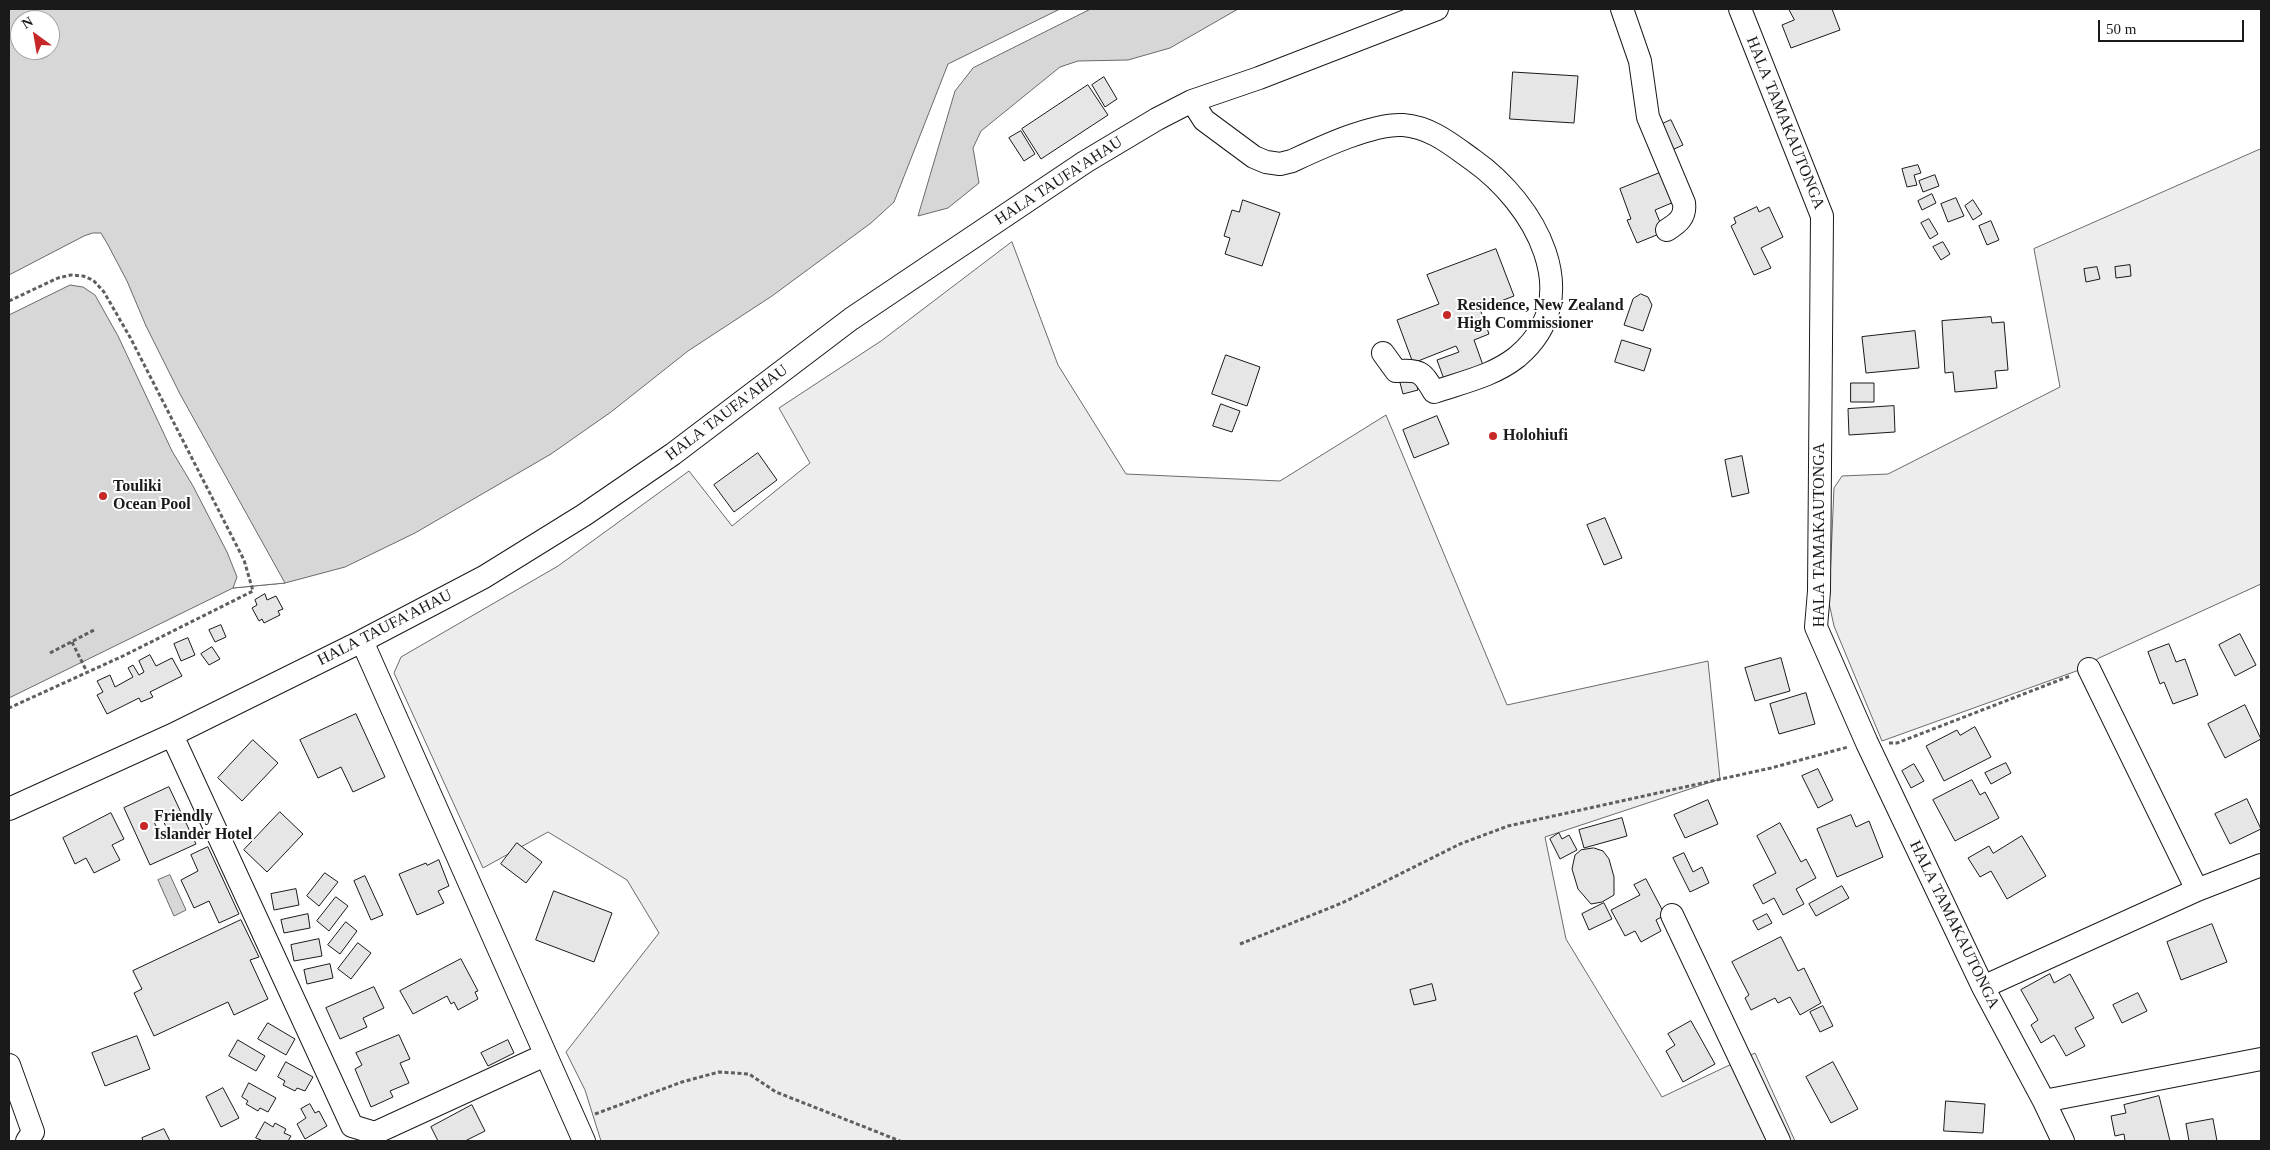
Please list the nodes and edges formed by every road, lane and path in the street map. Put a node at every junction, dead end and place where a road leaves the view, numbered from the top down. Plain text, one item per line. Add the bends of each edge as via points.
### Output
1 (1437, 9) edge
2 (1622, 9) edge
3 (1740, 9) edge
4 (1192, 101) junction
5 (1667, 230) dead end
6 (9, 301) edge
7 (1383, 354) dead end
8 (94, 630) dead end
9 (362, 641) junction
10 (72, 642) junction
11 (50, 653) dead end
12 (2089, 669) joint
13 (87, 672) junction
14 (9, 708) edge
15 (172, 735) junction
16 (1867, 743) junction
17 (9, 810) edge
18 (2261, 864) edge
19 (2197, 890) junction
20 (1672, 915) dead end
21 (1240, 944) dead end
22 (1983, 987) junction
23 (545, 1055) junction
24 (2261, 1059) edge
25 (9, 1065) edge
26 (2044, 1101) junction
27 (575, 1120) junction
28 (27, 1141) edge
29 (584, 1141) edge
30 (900, 1141) edge
31 (1779, 1141) edge
32 (2063, 1141) edge

1 - 4 street, HALA TAUFA'AHAU
2 - 5 street via 1640,61 1648,117 1684,203 1682,219
3 - 16 street, HALA TAMAKAUTONGA via 1822,216 1816,627
4 - 7 street via 1204,120 1254,157 1280,164 1371,130 1402,125 1429,131 1490,172 1518,201 1537,232 1548,264 1552,292 1548,314 1518,356 1493,373 1434,392 1424,375 1416,370 1396,371
4 - 9 street, HALA TAUFA'AHAU via 1085,162 851,319 673,454 584,515 484,577
6 - 13 path via 71,275 93,280 104,292 240,551 253,591
8 - 10 path
9 - 15 street, HALA TAUFA'AHAU
9 - 23 street
10 - 11 path
10 - 13 path
12 - 16 path via 1897,743
12 - 19 street
13 - 14 path
15 - 17 street, HALA TAUFA'AHAU
15 - 23 street via 352,1126 375,1133
16 - 21 path via 1771,768 1508,826 1460,844 1342,903
16 - 22 street, HALA TAMAKAUTONGA
18 - 19 street
19 - 22 street
20 - 31 street
22 - 26 street, HALA TAMAKAUTONGA
23 - 27 street
24 - 26 street
25 - 28 street via 33,1132
26 - 32 street, HALA TAMAKAUTONGA
27 - 29 street
27 - 30 path via 719,1072 749,1074 776,1092

